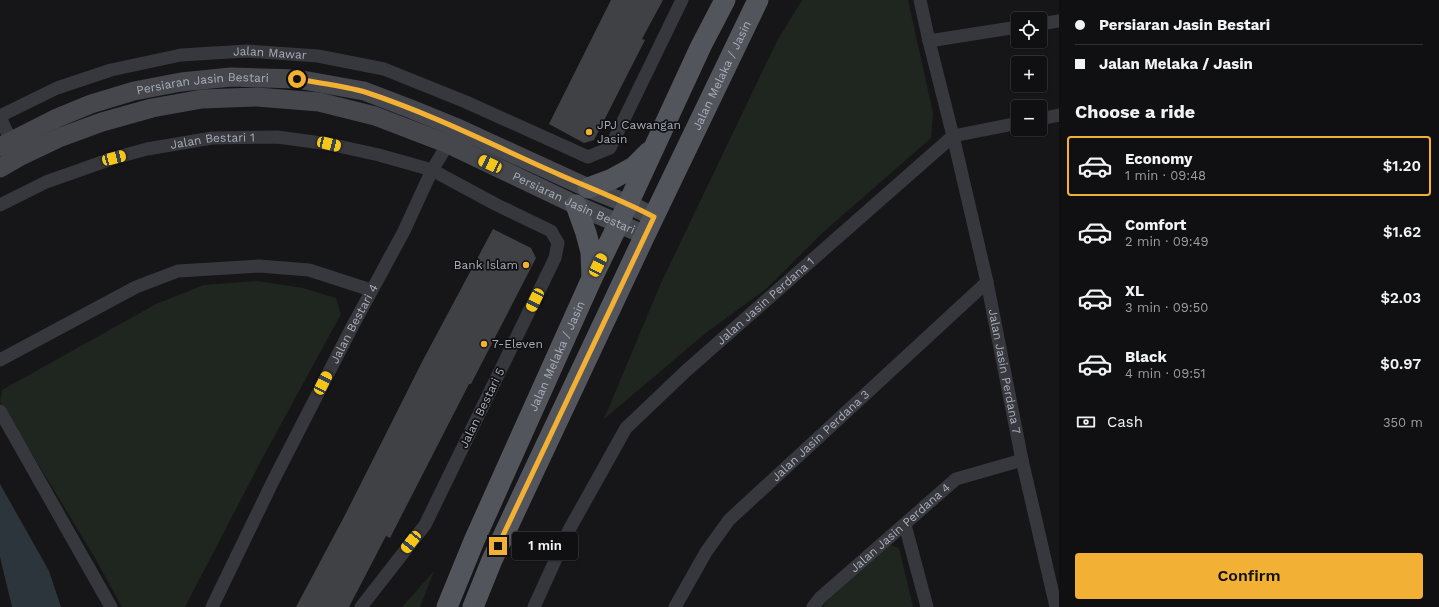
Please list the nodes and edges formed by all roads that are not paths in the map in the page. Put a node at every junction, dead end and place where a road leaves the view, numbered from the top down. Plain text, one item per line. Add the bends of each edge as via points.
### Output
1 (682, 0) edge
2 (725, 0) edge
3 (758, 0) edge
4 (920, 0) edge
5 (1059, 21) edge
6 (1047, 23) edge
7 (1011, 28) edge
8 (929, 42) junction
9 (1059, 115) edge
10 (0, 116) edge
11 (1047, 118) edge
12 (1011, 124) edge
13 (451, 135) junction
14 (953, 136) junction
15 (655, 145) junction
16 (10, 148) edge
17 (0, 168) edge
18 (432, 170) junction
19 (588, 188) junction
20 (628, 204) junction
21 (0, 205) edge
22 (576, 205) junction
23 (618, 224) junction
24 (649, 226) junction
25 (592, 278) junction
26 (987, 282) junction
27 (372, 290) junction
28 (0, 360) edge
29 (0, 412) edge
30 (1022, 460) junction
31 (905, 525) junction
32 (111, 607) edge
33 (212, 607) edge
34 (361, 607) edge
35 (447, 607) edge
36 (473, 607) edge
37 (534, 607) edge
38 (675, 607) edge
39 (813, 607) edge
40 (927, 607) edge
41 (1056, 607) edge

1 - 10 street, Jalan Mawar via 610,148 588,157 466,102 384,69 318,56 247,51 181,55 112,70 57,88
2 - 15 main road, Jalan Melaka / Jasin
3 - 24 main road, Jalan Melaka / Jasin
4 - 8 street
5 - 6 street
7 - 8 street
8 - 14 street
9 - 11 street
10 - 16 street
12 - 14 street
13 - 16 street, Persiaran Jasin Bestari via 411,109 364,92 297,79 231,77 181,82 134,91 91,104 56,118
13 - 18 street, Jalan Bestari 4
13 - 19 street, Persiaran Jasin Bestari
13 - 22 street, Persiaran Jasin Bestari
14 - 26 street, Jalan Jasin Perdana 7
14 - 37 street, Jalan Jasin Perdana 1 via 687,370 626,428 569,530
15 - 19 main road via 634,167
15 - 20 main road, Jalan Melaka / Jasin
16 - 17 street, Persiaran Jasin Bestari
18 - 21 street, Jalan Bestari 1 via 329,144 277,137 212,138 147,149 114,158 46,182
18 - 27 street, Jalan Bestari 4 via 404,232
18 - 34 street, Jalan Bestari 5 via 551,231 558,243 556,258 425,525
19 - 20 street, Persiaran Jasin Bestari
20 - 23 main road, Jalan Melaka / Jasin
20 - 24 street, Persiaran Jasin Bestari
22 - 23 street, Persiaran Jasin Bestari
22 - 25 main road via 591,252
23 - 24 street, Persiaran Jasin Bestari
23 - 25 main road, Jalan Melaka / Jasin
24 - 36 main road, Jalan Melaka / Jasin via 492,560
25 - 35 main road, Jalan Melaka / Jasin
26 - 30 street, Jalan Jasin Perdana 7
26 - 38 street, Jalan Jasin Perdana 3 via 730,520 706,552
27 - 28 street via 309,270 259,266 178,271 136,287
27 - 33 street, Jalan Bestari 4 via 273,481
29 - 32 street
30 - 31 street, Jalan Jasin Perdana 4 via 956,479
30 - 41 street, Jalan Jasin Perdana 7
31 - 39 street, Jalan Jasin Perdana 4 via 820,598
31 - 40 street

